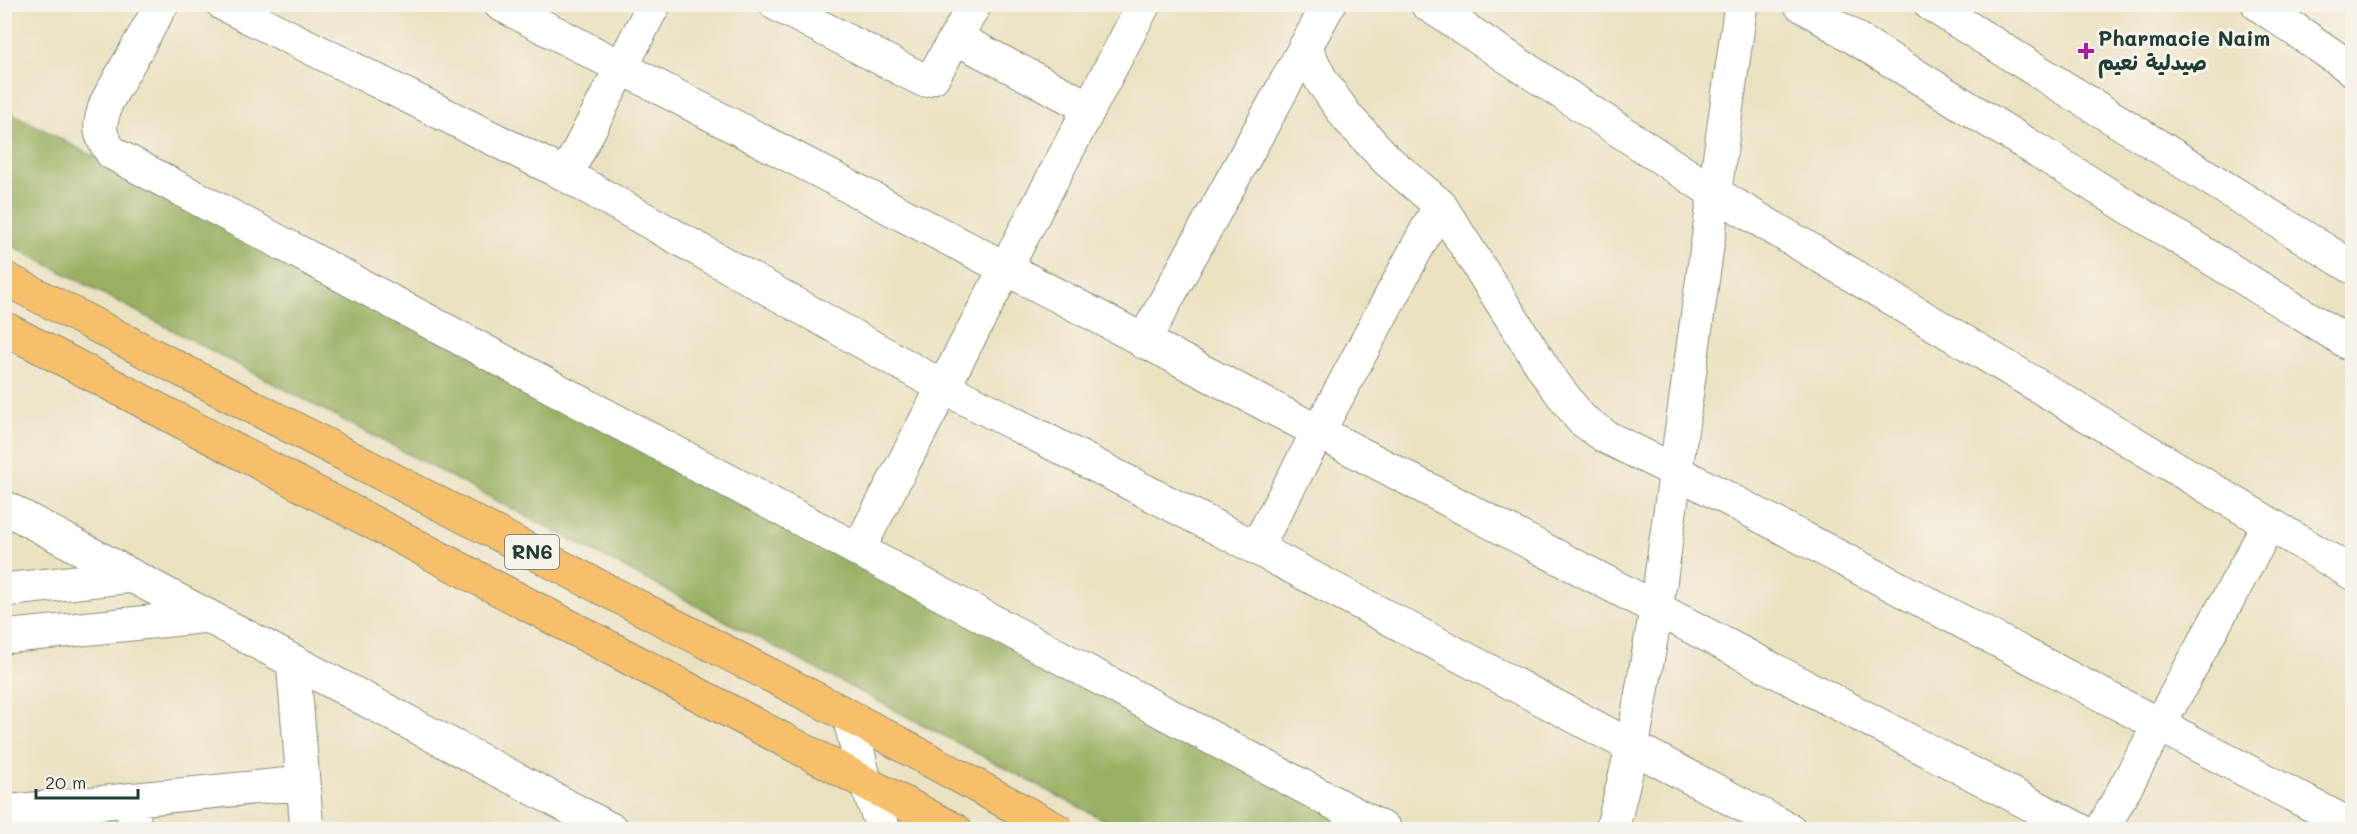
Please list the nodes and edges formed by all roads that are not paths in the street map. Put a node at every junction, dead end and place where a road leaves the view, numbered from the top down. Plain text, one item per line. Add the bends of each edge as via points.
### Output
1 (162, 4) edge
2 (223, 4) edge
3 (500, 4) edge
4 (654, 4) edge
5 (776, 4) edge
6 (975, 4) edge
7 (1144, 4) edge
8 (1329, 4) edge
9 (1427, 4) edge
10 (1741, 4) edge
11 (1800, 4) edge
12 (1930, 4) edge
13 (2258, 4) edge
14 (957, 38) junction
15 (1305, 47) junction
16 (2351, 65) edge
17 (621, 69) junction
18 (1090, 108) junction
19 (566, 175) junction
20 (1713, 192) junction
21 (1440, 205) junction
22 (2352, 267) edge
23 (1005, 270) junction
24 (4, 278) edge
25 (4, 328) edge
26 (1143, 342) junction
27 (2352, 345) edge
28 (943, 387) junction
29 (1317, 433) junction
30 (1675, 471) junction
31 (4, 507) edge
32 (2269, 524) junction
33 (1256, 548) junction
34 (858, 550) junction
35 (2352, 573) edge
36 (132, 576) junction
37 (4, 590) edge
38 (1657, 605) junction
39 (208, 616) junction
40 (4, 637) edge
41 (292, 661) junction
42 (849, 716) junction
43 (2159, 726) junction
44 (1632, 748) junction
45 (865, 781) junction
46 (302, 783) junction
47 (4, 812) edge
48 (134, 814) edge
49 (2352, 826) edge
50 (307, 830) edge
51 (612, 830) edge
52 (884, 830) edge
53 (955, 830) edge
54 (1057, 830) edge
55 (1385, 830) edge
56 (1612, 830) edge
57 (1790, 830) edge
58 (2080, 830) edge
59 (2102, 830) edge

1 - 34 street via 106,103 100,137 112,153
2 - 19 street
3 - 17 street
4 - 17 street
5 - 14 street via 923,80 933,77
6 - 14 street
7 - 18 street
8 - 15 street
9 - 20 street
10 - 20 street
11 - 27 street
12 - 22 street
13 - 16 street
14 - 18 street
15 - 21 street via 1321,80 1347,117 1388,160
15 - 26 street
17 - 19 street
17 - 23 street
18 - 23 street
19 - 28 street
20 - 30 street
20 - 32 street
21 - 29 street
21 - 30 street via 1549,377 1581,419 1606,437
23 - 26 street
23 - 28 street
24 - 42 highway, RN6
25 - 45 highway, RN6
26 - 29 street
28 - 33 street
28 - 34 street
29 - 33 street
29 - 38 street
30 - 38 street
30 - 43 street
31 - 36 street
32 - 35 street
32 - 43 street
33 - 44 street
34 - 55 street
36 - 37 street
36 - 39 street
38 - 44 street
38 - 58 street
39 - 40 street
39 - 41 street
41 - 46 street
41 - 51 street
42 - 45 street
42 - 54 highway, RN6
43 - 49 street
43 - 59 street
44 - 56 street
44 - 57 street
45 - 52 street
45 - 53 highway, RN6
46 - 48 street
46 - 50 street
47 - 48 street

